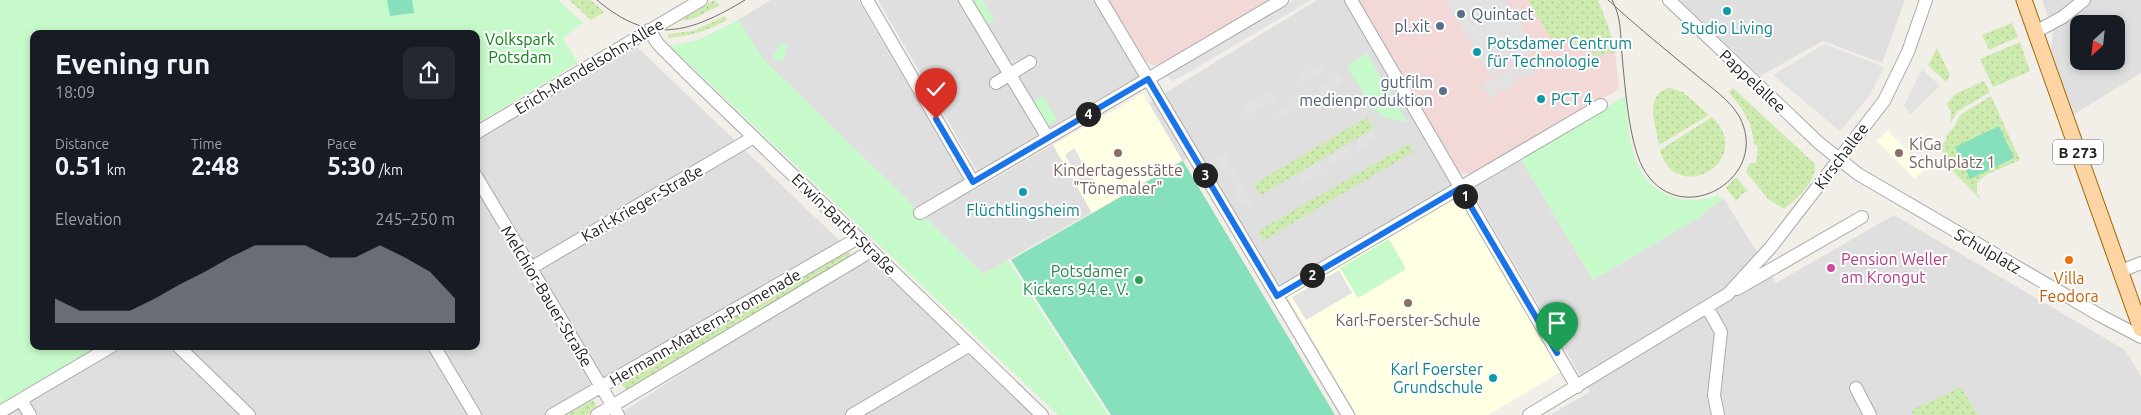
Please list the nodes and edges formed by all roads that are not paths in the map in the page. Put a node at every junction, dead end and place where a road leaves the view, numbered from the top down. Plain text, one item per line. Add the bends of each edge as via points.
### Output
1 (701, 0) edge
2 (866, 0) edge
3 (964, 0) edge
4 (1101, 0) edge
5 (1282, 0) edge
6 (1351, 0) edge
7 (1669, 0) edge
8 (1926, 0) edge
9 (2024, 0) edge
10 (2084, 0) edge
11 (649, 30) junction
12 (2035, 32) junction
13 (1030, 62) dead end
14 (1008, 75) junction
15 (1148, 79) junction
16 (996, 83) dead end
17 (1601, 105) dead end
18 (480, 131) edge
19 (754, 137) junction
20 (1048, 138) junction
21 (1839, 159) junction
22 (973, 182) junction
23 (480, 183) edge
24 (1460, 188) junction
25 (920, 213) dead end
26 (1862, 217) dead end
27 (858, 238) junction
28 (871, 251) junction
29 (2141, 263) edge
30 (530, 268) junction
31 (2121, 271) junction
32 (1728, 294) junction
33 (1277, 296) junction
34 (1707, 307) junction
35 (2141, 330) edge
36 (2141, 337) edge
37 (970, 345) junction
38 (105, 350) edge
39 (182, 350) edge
40 (436, 350) edge
41 (601, 386) junction
42 (1577, 387) junction
43 (1856, 388) dead end
44 (21, 400) junction
45 (615, 410) edge
46 (0, 412) edge
47 (30, 415) edge
48 (249, 415) edge
49 (475, 415) edge
50 (552, 415) edge
51 (597, 415) edge
52 (852, 415) edge
53 (1042, 415) edge
54 (1348, 415) edge
55 (1529, 415) edge
56 (1718, 415) edge
57 (1870, 415) edge

1 - 11 street, Erich-Mendelsohn-Allee
2 - 22 street
3 - 14 street
4 - 15 street
5 - 15 street
6 - 24 street
7 - 21 street, Pappelallee
8 - 21 street, Kirschallee via 1908,52 1888,94
9 - 12 main road, B 273
10 - 12 street
11 - 18 street, Erich-Mendelsohn-Allee
11 - 19 street, Erwin-Barth-Straße via 658,44
12 - 31 main road, B 273
13 - 14 street
14 - 16 street
14 - 20 street
15 - 20 street
15 - 33 street
17 - 24 street
19 - 27 street, Erwin-Barth-Straße
19 - 30 street, Karl-Krieger-Straße
20 - 22 street
21 - 32 street, Kirschallee via 1771,247
21 - 36 street, Schulplatz via 1906,203
22 - 25 street
23 - 30 street, Melchior-Bauer-Straße
24 - 33 street
24 - 42 street
26 - 32 street, Kirschallee
27 - 28 street, Erwin-Barth-Straße
27 - 41 street, Hermann-Mattern-Promenade
28 - 37 street, Erwin-Barth-Straße
28 - 45 street, Hermann-Mattern-Promenade
29 - 31 street
30 - 41 street, Melchior-Bauer-Straße
31 - 35 main road, B 273
32 - 34 street, Kirschallee
33 - 54 street
34 - 42 street, Kirschallee
34 - 56 street via 1721,332 1714,395
37 - 52 street
37 - 53 street, Erwin-Barth-Straße
38 - 44 street
39 - 48 street
40 - 49 street
41 - 45 street, Melchior-Bauer-Straße
41 - 50 street, Hermann-Mattern-Promenade
42 - 55 street, Kirschallee
43 - 57 street
44 - 46 street
44 - 47 street
45 - 51 street, Hermann-Mattern-Promenade

